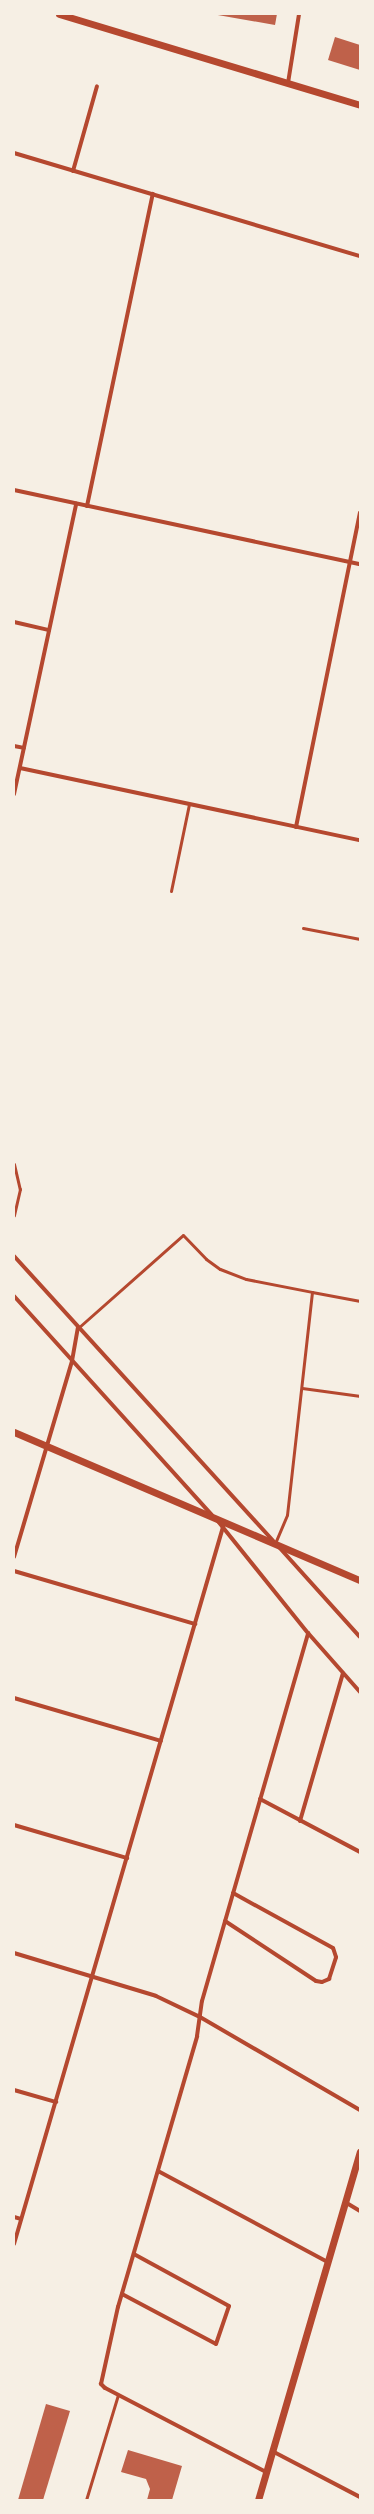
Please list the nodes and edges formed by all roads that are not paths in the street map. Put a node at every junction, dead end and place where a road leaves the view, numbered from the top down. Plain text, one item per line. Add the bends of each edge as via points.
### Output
1 (59, 14) edge
2 (299, 14) edge
3 (288, 83) junction
4 (97, 86) dead end
5 (360, 105) edge
6 (14, 154) edge
7 (73, 171) junction
8 (153, 194) junction
9 (360, 256) edge
10 (14, 490) edge
11 (76, 504) junction
12 (87, 506) junction
13 (360, 512) edge
14 (350, 562) junction
15 (360, 564) edge
16 (14, 622) edge
17 (49, 630) junction
18 (14, 746) edge
19 (24, 748) junction
20 (20, 768) junction
21 (14, 794) edge
22 (189, 804) junction
23 (296, 827) junction
24 (360, 840) edge
25 (171, 891) dead end
26 (303, 928) dead end
27 (360, 939) edge
28 (14, 1164) edge
29 (14, 1215) edge
30 (14, 1256) edge
31 (312, 1292) junction
32 (14, 1296) edge
33 (360, 1301) edge
34 (78, 1328) junction
35 (72, 1361) junction
36 (302, 1388) junction
37 (360, 1396) edge
38 (14, 1432) edge
39 (47, 1446) junction
40 (217, 1520) junction
41 (223, 1527) junction
42 (275, 1543) junction
43 (14, 1557) edge
44 (14, 1571) edge
45 (360, 1580) edge
46 (195, 1624) junction
47 (308, 1633) junction
48 (360, 1637) edge
49 (343, 1673) junction
50 (360, 1692) edge
51 (14, 1698) edge
52 (161, 1741) junction
53 (260, 1799) junction
54 (300, 1821) junction
55 (14, 1825) edge
56 (360, 1852) edge
57 (127, 1858) junction
58 (233, 1893) junction
59 (225, 1921) junction
60 (14, 1953) edge
61 (92, 1975) junction
62 (200, 2017) junction
63 (14, 2090) edge
64 (56, 2102) junction
65 (360, 2110) edge
66 (360, 2152) edge
67 (158, 2171) junction
68 (345, 2202) junction
69 (360, 2210) edge
70 (14, 2217) edge
71 (21, 2219) junction
72 (14, 2244) edge
73 (134, 2254) junction
74 (328, 2262) junction
75 (122, 2294) junction
76 (118, 2395) junction
77 (272, 2451) junction
78 (266, 2472) junction
79 (360, 2497) edge
80 (86, 2500) edge
81 (258, 2500) edge

1 - 3 street
2 - 3 street
3 - 5 street
4 - 7 street
6 - 7 street
7 - 8 street
8 - 9 street
8 - 12 street
10 - 11 street
11 - 12 street
11 - 17 street
12 - 14 street
13 - 14 street
14 - 15 street
14 - 23 street
16 - 17 street
17 - 19 street
18 - 19 street
19 - 20 street
20 - 21 street
20 - 22 street
22 - 23 street
22 - 25 lane
23 - 24 street
26 - 27 lane
28 - 29 lane via 20,1189
30 - 34 street
31 - 33 lane
31 - 34 lane via 246,1279 220,1269 206,1259 183,1235
31 - 36 lane
32 - 35 street
34 - 35 street
34 - 42 street
35 - 39 street
35 - 40 street
36 - 37 lane
36 - 42 lane via 287,1515
38 - 39 street
39 - 40 street
39 - 43 street
40 - 41 street
40 - 42 street
41 - 46 street
41 - 47 street
42 - 45 street
42 - 48 street
44 - 46 street
46 - 52 street
47 - 49 street
47 - 53 street
49 - 50 street
49 - 54 street
51 - 52 street
52 - 57 street
53 - 54 street
53 - 58 street
54 - 56 street
55 - 57 street
57 - 61 street
58 - 59 street
58 - 59 street via 333,1948 336,1957 329,1979 316,1981
59 - 62 street via 202,2001
60 - 61 street
61 - 62 street via 144,1990
61 - 64 street
62 - 65 street
62 - 67 street via 198,2036
63 - 64 street
64 - 71 street
66 - 68 street
67 - 73 street
67 - 74 street
68 - 69 street
68 - 74 street
70 - 71 street
71 - 72 street
73 - 75 street
73 - 75 street via 229,2306 216,2344
74 - 77 street
75 - 76 street via 100,2384
76 - 78 street
76 - 80 lane
77 - 78 street
77 - 79 street
78 - 81 street

